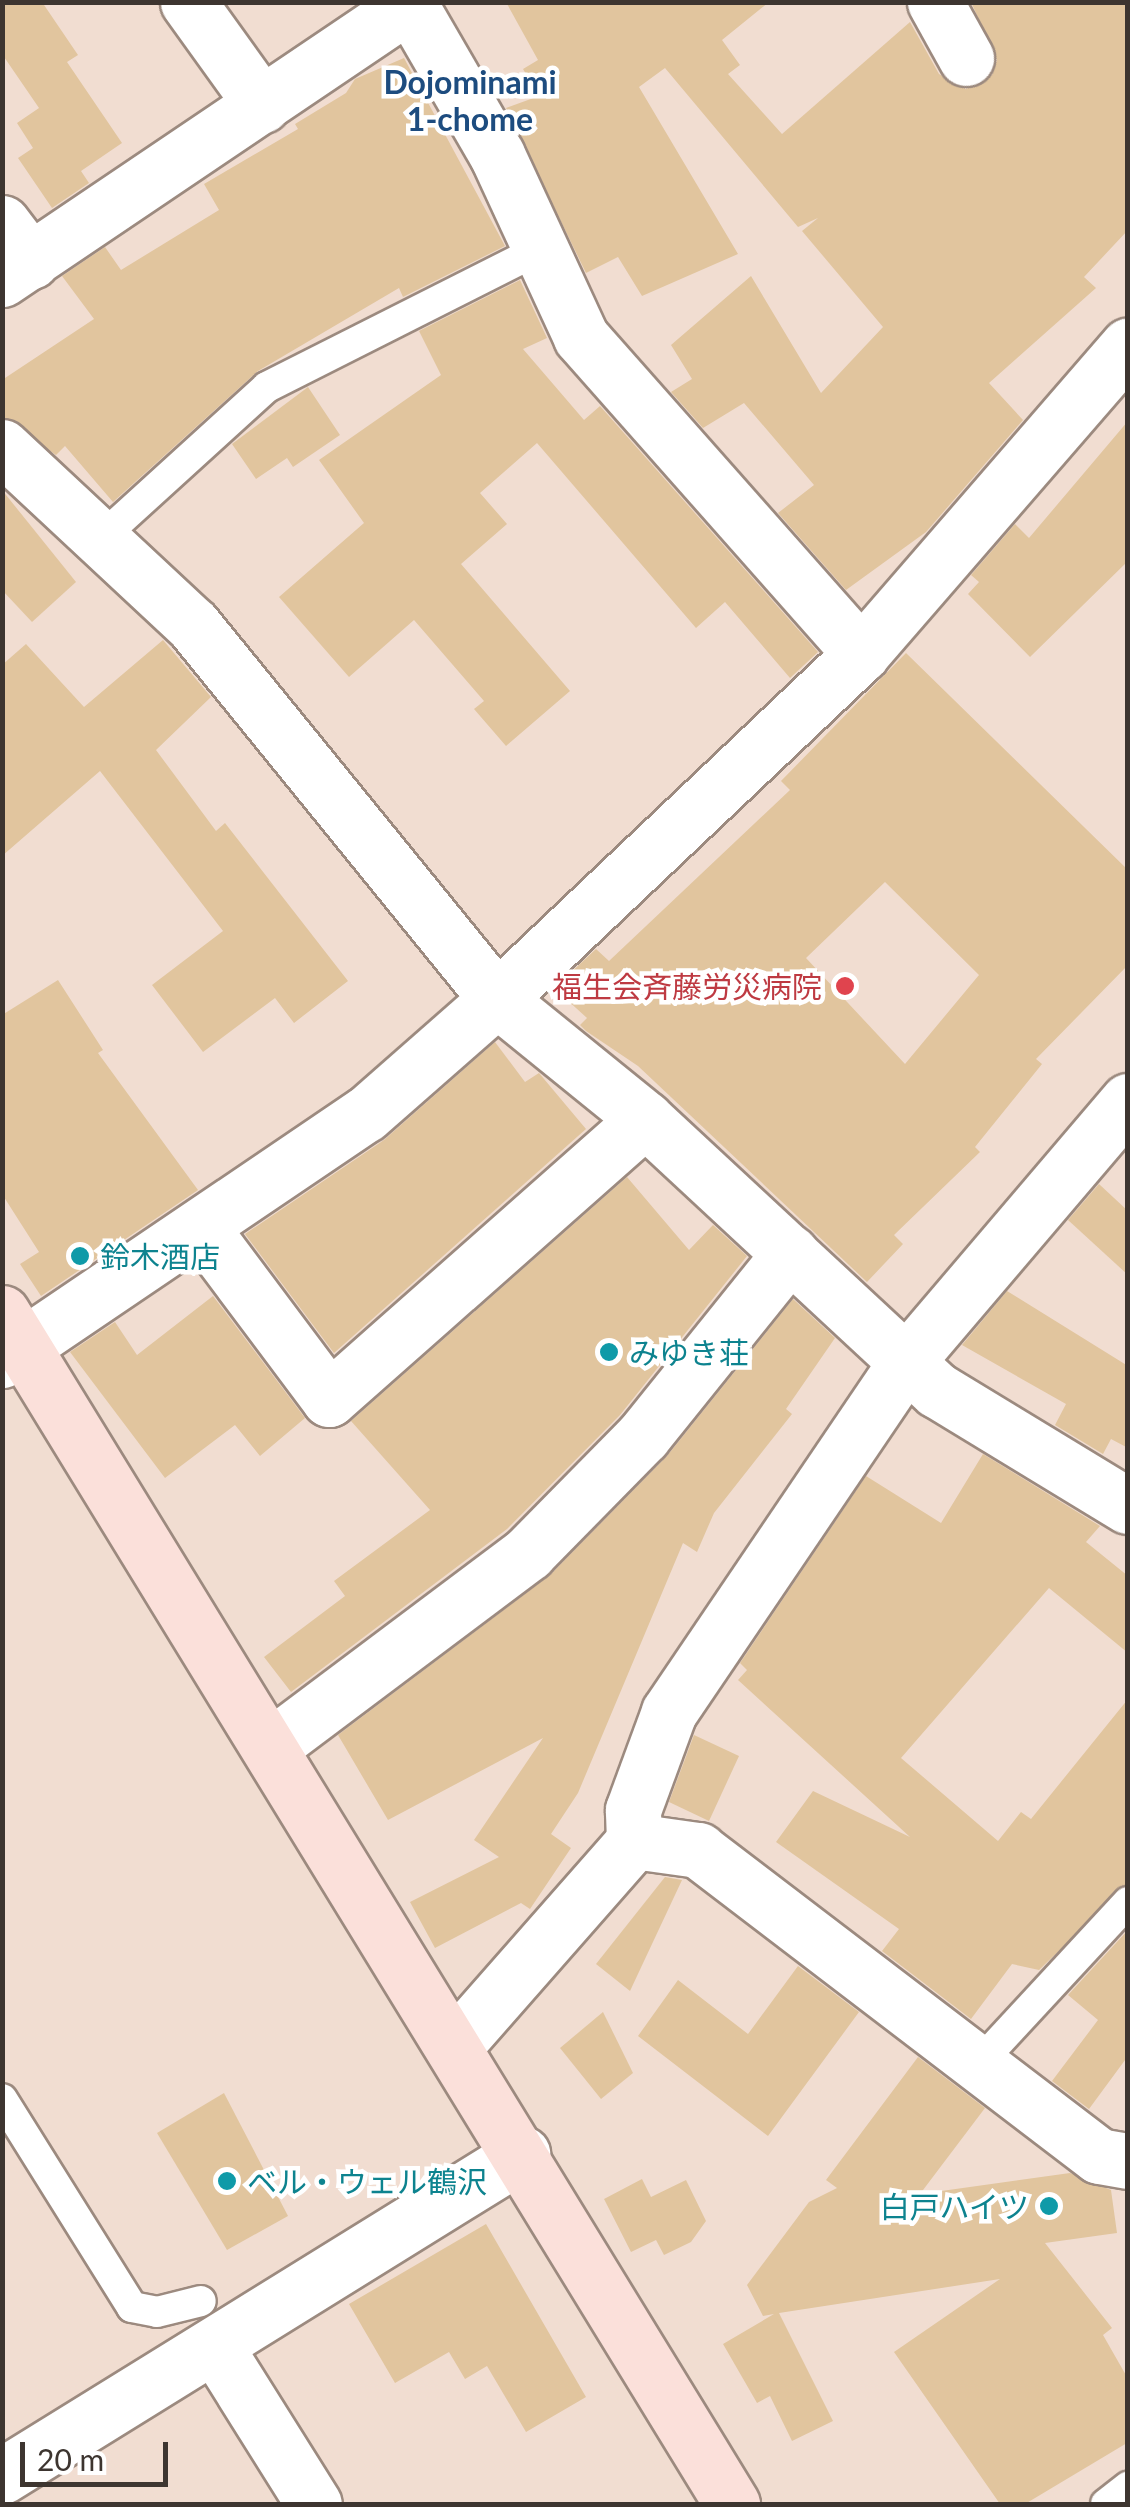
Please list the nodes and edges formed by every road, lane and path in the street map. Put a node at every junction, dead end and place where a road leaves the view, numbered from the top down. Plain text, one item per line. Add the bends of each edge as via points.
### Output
1 (188, 2) edge
2 (935, 2) edge
3 (411, 4) edge
4 (966, 58) dead end
5 (262, 104) junction
6 (540, 248) junction
7 (12, 254) edge
8 (1128, 346) edge
9 (2, 448) edge
10 (101, 538) junction
11 (861, 654) junction
12 (497, 999) junction
13 (1128, 1100) edge
14 (645, 1119) junction
15 (202, 1229) junction
16 (790, 1253) junction
17 (10, 1340) edge
18 (905, 1362) junction
19 (1128, 1506) edge
20 (270, 1747) junction
21 (634, 1841) junction
22 (1128, 1902) edge
23 (455, 2045) junction
24 (980, 2062) junction
25 (2, 2099) edge
26 (522, 2154) junction
27 (1128, 2161) edge
28 (209, 2325) junction
29 (2, 2476) edge
30 (1128, 2487) edge
31 (314, 2504) edge
32 (732, 2504) edge
33 (1106, 2504) edge

1 - 5 street
2 - 4 street
3 - 5 street
3 - 6 street via 498,155
5 - 7 street
6 - 10 lane via 267,387
6 - 11 street via 581,337 612,378 664,425
8 - 11 street
9 - 10 street
10 - 12 street via 193,625
11 - 12 street
12 - 14 street
12 - 15 street via 366,1114
13 - 18 street
14 - 15 street via 329,1399
14 - 16 street
15 - 17 street
16 - 18 street
16 - 20 street via 643,1436 528,1553
17 - 20 street
18 - 19 street
18 - 21 street via 669,1712 633,1810
20 - 23 street
21 - 23 street
21 - 24 street via 698,1850
22 - 24 lane
23 - 26 street
24 - 27 street via 1100,2156
25 - 28 lane via 132,2307
26 - 28 street
26 - 32 street
28 - 29 street
28 - 31 street
30 - 33 lane

